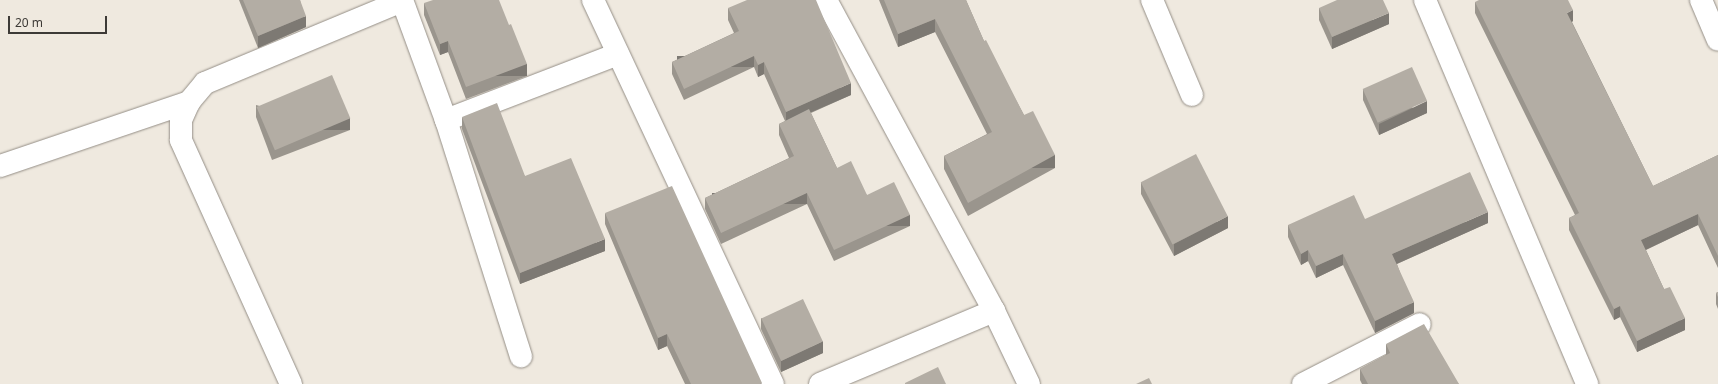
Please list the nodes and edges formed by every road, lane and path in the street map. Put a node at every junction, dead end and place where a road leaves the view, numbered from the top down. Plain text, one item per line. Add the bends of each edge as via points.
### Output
1 (593, 0) edge
2 (826, 0) edge
3 (1152, 0) edge
4 (1425, 0) edge
5 (1701, 0) edge
6 (402, 1) edge
7 (1718, 40) edge
8 (618, 54) junction
9 (1192, 95) dead end
10 (189, 102) junction
11 (446, 120) junction
12 (0, 166) edge
13 (994, 310) junction
14 (1420, 324) edge
15 (521, 356) dead end
16 (291, 384) edge
17 (773, 384) edge
18 (820, 384) edge
19 (1029, 384) edge
20 (1303, 384) edge
21 (1588, 384) edge

1 - 8 street
2 - 13 street
3 - 9 street
4 - 21 street
5 - 7 street
6 - 10 street via 205,83
6 - 11 street
8 - 11 street
8 - 17 street
10 - 12 street
10 - 16 street via 181,120 181,140
11 - 15 street
13 - 18 street
13 - 19 street
14 - 20 street

